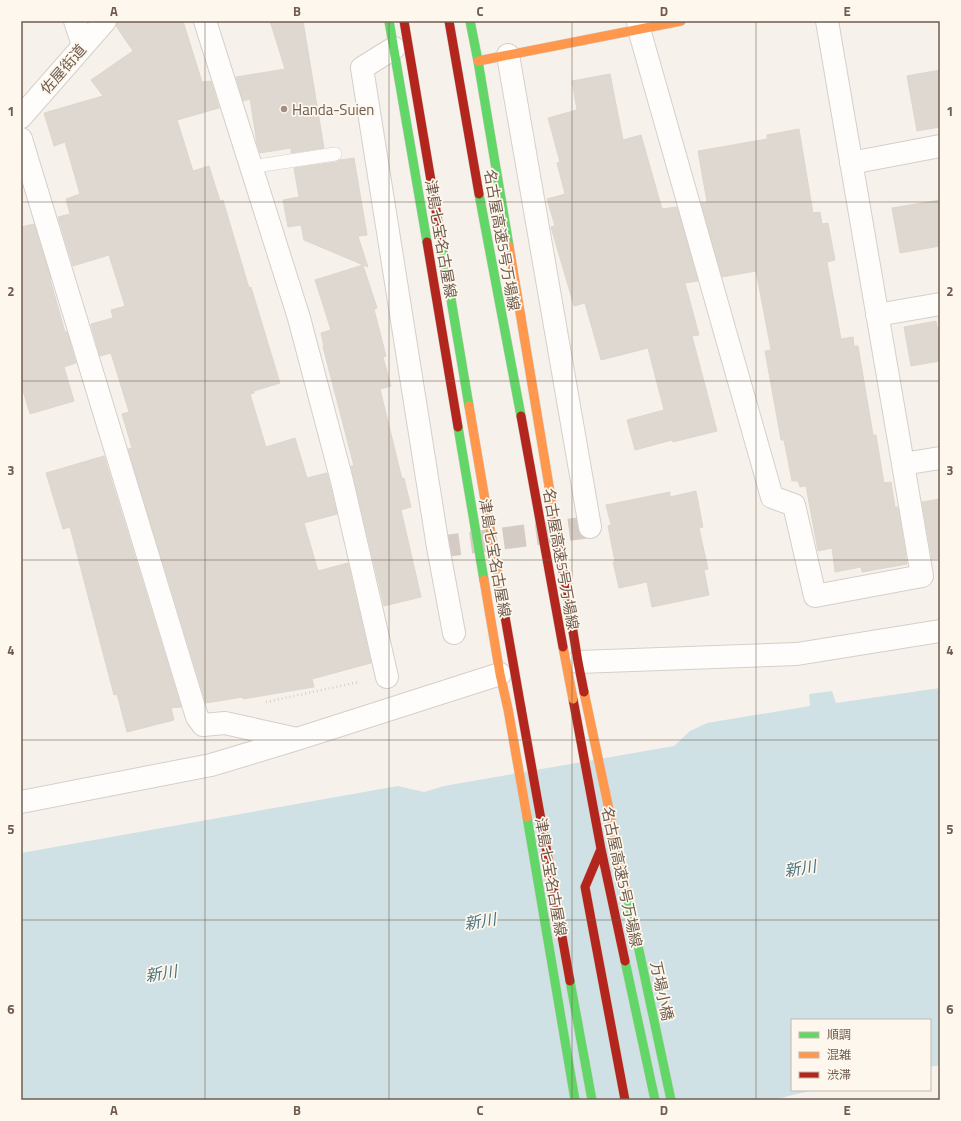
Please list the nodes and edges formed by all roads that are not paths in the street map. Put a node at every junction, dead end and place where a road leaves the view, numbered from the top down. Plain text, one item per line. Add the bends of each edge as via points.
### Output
1 (74, 21) edge
2 (105, 21) edge
3 (205, 21) edge
4 (390, 21) edge
5 (404, 21) edge
6 (449, 21) edge
7 (470, 21) edge
8 (681, 21) edge
9 (827, 21) edge
10 (638, 25) edge
11 (83, 45) junction
12 (394, 48) junction
13 (508, 55) junction
14 (478, 61) junction
15 (21, 117) edge
16 (21, 139) edge
17 (940, 146) edge
18 (335, 154) dead end
19 (851, 163) junction
20 (251, 167) junction
21 (940, 304) edge
22 (877, 315) junction
23 (940, 458) edge
24 (903, 464) junction
25 (590, 527) dead end
26 (940, 631) edge
27 (454, 634) dead end
28 (578, 662) junction
29 (500, 674) junction
30 (387, 676) road end
31 (297, 739) junction
32 (21, 802) edge
33 (601, 849) junction
34 (575, 1100) edge
35 (592, 1100) edge
36 (625, 1100) edge
37 (655, 1100) edge
38 (670, 1100) edge

1 - 11 street
2 - 11 street, 佐屋街道
3 - 20 street
4 - 12 main road, 津島七宝名古屋線
5 - 35 main road, bridge via 520,700
6 - 33 main road, 名古屋高速5号万場線, bridge
7 - 14 main road
8 - 10 main road
9 - 19 street
10 - 13 main road
10 - 24 street via 772,497 794,505 815,596 922,576
11 - 15 street, 佐屋街道
12 - 27 street via 362,68
12 - 29 main road, 津島七宝名古屋線
13 - 14 main road
13 - 25 street
14 - 28 main road
16 - 31 street via 197,717 203,726 225,723
17 - 19 street
18 - 20 lane
19 - 22 street
20 - 30 street via 301,325 342,481
21 - 22 street
22 - 24 street
23 - 24 street
26 - 28 street via 797,654
28 - 38 main road, 万場小橋
29 - 31 street
29 - 34 main road, 津島七宝名古屋線
31 - 32 street via 211,765
33 - 36 main road via 585,887
33 - 37 main road, 名古屋高速5号万場線

